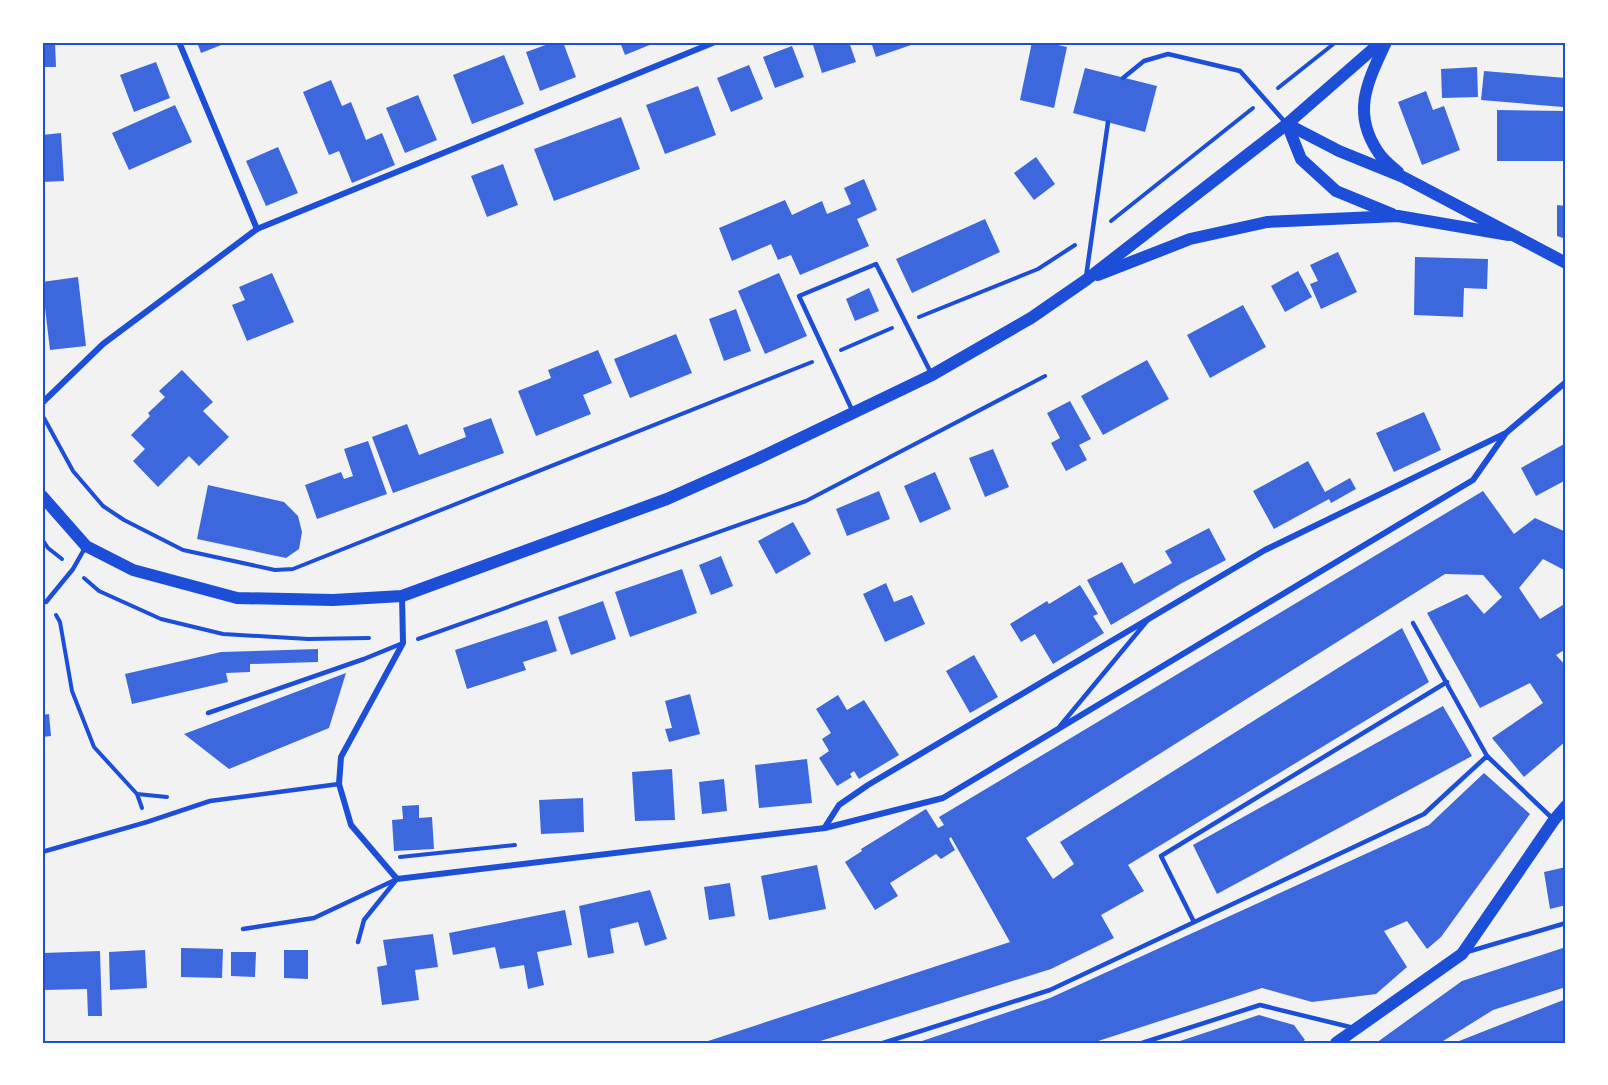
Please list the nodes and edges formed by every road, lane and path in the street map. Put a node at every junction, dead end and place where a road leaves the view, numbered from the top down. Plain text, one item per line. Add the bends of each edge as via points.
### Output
1 (179, 42) edge
2 (714, 42) edge
3 (1336, 42) edge
4 (1383, 42) edge
5 (1123, 78) dead end
6 (1265, 99) junction
7 (1108, 122) dead end
8 (1287, 124) junction
9 (1403, 177) junction
10 (1398, 216) junction
11 (257, 229) junction
12 (1092, 234) junction
13 (1509, 235) junction
14 (1566, 263) edge
15 (1086, 280) junction
16 (906, 322) junction
17 (826, 356) junction
18 (932, 375) junction
19 (1045, 376) dead end
20 (1566, 382) edge
21 (42, 403) edge
22 (853, 412) junction
23 (42, 414) edge
24 (1506, 433) junction
25 (42, 496) edge
26 (42, 539) edge
27 (86, 546) junction
28 (73, 569) junction
29 (402, 596) junction
30 (44, 602) edge
31 (1149, 619) junction
32 (1413, 623) dead end
33 (403, 643) junction
34 (1447, 682) junction
35 (208, 713) dead end
36 (1054, 733) junction
37 (1487, 756) junction
38 (339, 784) junction
39 (168, 797) dead end
40 (1566, 806) edge
41 (1554, 820) junction
42 (825, 828) junction
43 (42, 852) edge
44 (397, 879) junction
45 (1194, 922) junction
46 (1566, 923) edge
47 (243, 929) dead end
48 (358, 942) dead end
49 (1462, 954) junction
50 (1357, 1028) junction
51 (884, 1043) edge
52 (1142, 1043) edge
53 (1336, 1043) edge

1 - 11 street
2 - 11 street
3 - 6 path
4 - 8 main road
4 - 9 main road via 1363,102 1365,124 1378,153
5 - 6 lane via 1144,61 1168,54 1240,71
6 - 8 lane
6 - 12 path
7 - 12 lane
8 - 9 main road via 1338,151
8 - 10 main road via 1301,159 1336,191
8 - 15 main road
9 - 13 main road
10 - 13 main road
10 - 15 main road via 1267,222 1190,239
11 - 21 street via 103,344
12 - 15 lane
12 - 16 path via 1038,269
13 - 14 main road
15 - 18 main road via 1031,318
16 - 17 path
16 - 17 lane via 876,264 799,296
16 - 18 lane
17 - 22 lane
17 - 23 path via 293,568 275,570 183,550 103,506 73,471
18 - 22 main road
19 - 33 path via 806,501
20 - 24 street
22 - 29 main road via 667,499
24 - 31 street via 1265,550
24 - 36 street via 1473,480
25 - 27 main road
26 - 28 path
27 - 28 lane
27 - 29 main road via 133,570 237,598 333,600
28 - 30 lane
28 - 33 path via 99,591 161,619 223,634 308,639 366,637
29 - 33 street
30 - 39 path via 60,622 72,691 94,747 137,794
31 - 36 lane
31 - 42 street via 868,785 839,805
32 - 34 lane
33 - 35 lane
33 - 38 street via 341,757
34 - 37 lane
34 - 45 lane via 1161,856
36 - 42 street via 943,798
37 - 41 lane
37 - 45 lane via 1424,814
38 - 43 lane via 210,801
38 - 44 street via 351,825
40 - 41 main road
41 - 49 main road
42 - 44 street
44 - 47 lane via 314,918
44 - 48 lane via 364,920
45 - 51 lane via 1050,990
46 - 49 lane
49 - 50 main road
50 - 52 lane via 1260,1005
50 - 53 main road

